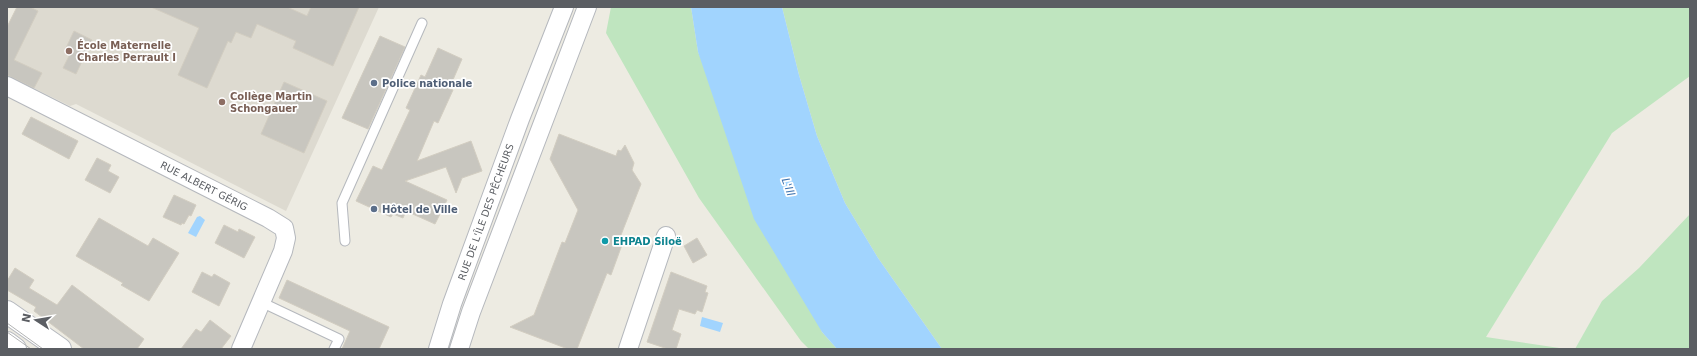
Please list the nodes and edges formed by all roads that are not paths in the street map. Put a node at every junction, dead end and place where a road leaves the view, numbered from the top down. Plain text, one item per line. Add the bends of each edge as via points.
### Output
1 (564, 7) edge
2 (587, 7) edge
3 (422, 23) dead end
4 (7, 86) edge
5 (520, 119) junction
6 (540, 130) junction
7 (666, 236) dead end
8 (345, 241) dead end
9 (261, 302) junction
10 (452, 304) junction
11 (7, 312) edge
12 (471, 312) junction
13 (7, 344) edge
14 (15, 349) edge
15 (60, 349) edge
16 (241, 349) edge
17 (334, 349) edge
18 (438, 349) edge
19 (459, 349) edge
20 (628, 349) edge

1 - 5 street, RUE DE L'ÎLE DES PÊCHEURS
2 - 6 street, RUE DE L'ÎLE DES PÊCHEURS
3 - 8 lane via 342,203
4 - 9 street, RUE ALBERT GÉRIG via 284,228 285,244
5 - 6 street
5 - 10 street, RUE DE L'ÎLE DES PÊCHEURS
6 - 12 street, RUE DE L'ÎLE DES PÊCHEURS
7 - 20 street
9 - 16 street, RUE ALBERT GÉRIG
9 - 17 lane via 339,339
10 - 12 street
10 - 18 street, RUE DE L'ÎLE DES PÊCHEURS
11 - 15 main road
12 - 19 street, RUE DE L'ÎLE DES PÊCHEURS
13 - 14 main road

